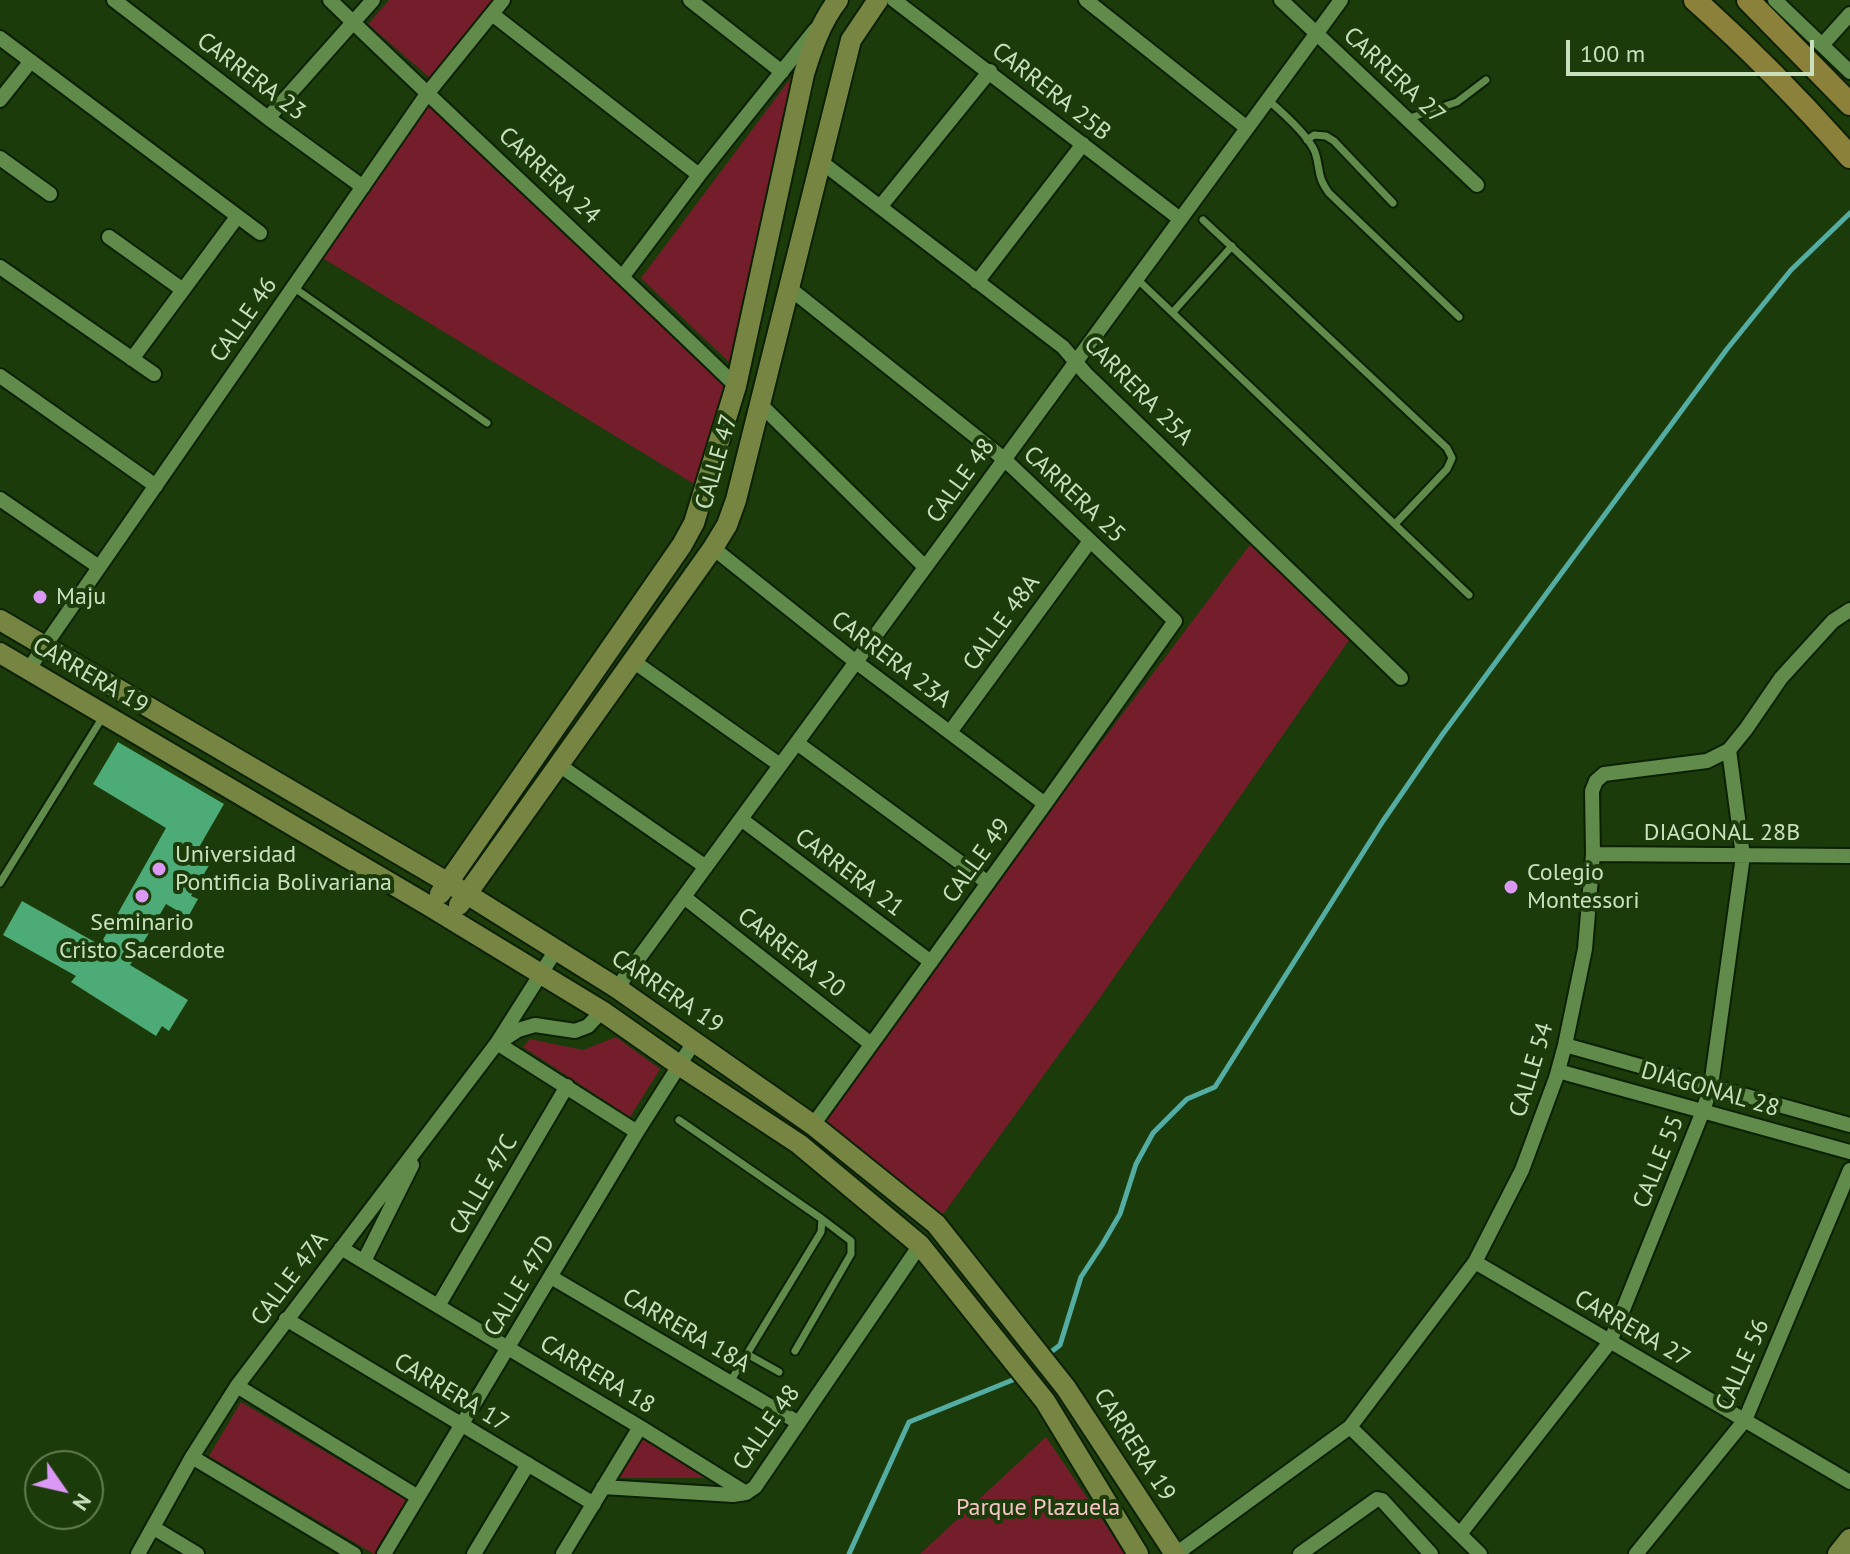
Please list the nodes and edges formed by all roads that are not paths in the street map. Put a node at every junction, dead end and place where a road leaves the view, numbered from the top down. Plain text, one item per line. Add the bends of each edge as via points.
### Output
1 (114, 0) edge
2 (330, 0) edge
3 (373, 0) edge
4 (503, 0) edge
5 (690, 0) edge
6 (878, 0) edge
7 (894, 0) edge
8 (1086, 0) edge
9 (1281, 0) edge
10 (1341, 0) edge
11 (1695, 0) edge
12 (1748, 0) edge
13 (1775, 0) edge
14 (834, 5) edge
15 (492, 14) junction
16 (1850, 14) edge
17 (352, 22) junction
18 (1317, 33) junction
19 (0, 38) edge
20 (1823, 44) junction
21 (31, 61) junction
22 (990, 71) junction
23 (782, 72) junction
24 (1850, 72) edge
25 (1486, 80) dead end
26 (427, 94) junction
27 (0, 100) edge
28 (1268, 100) junction
29 (1850, 104) edge
30 (268, 118) junction
31 (1407, 119) junction
32 (1247, 128) junction
33 (1307, 140) junction
34 (1083, 144) junction
35 (1850, 157) edge
36 (0, 158) edge
37 (820, 161) junction
38 (699, 175) junction
39 (1477, 185) dead end
40 (363, 187) junction
41 (50, 194) dead end
42 (1393, 203) dead end
43 (880, 207) junction
44 (237, 217) junction
45 (1180, 219) junction
46 (1203, 220) dead end
47 (260, 233) dead end
48 (109, 237) dead end
49 (1232, 246) junction
50 (0, 267) edge
51 (623, 276) junction
52 (1137, 278) junction
53 (977, 282) junction
54 (293, 287) junction
55 (788, 287) junction
56 (183, 290) junction
57 (1173, 312) junction
58 (1459, 317) dead end
59 (132, 359) junction
60 (1076, 361) junction
61 (154, 374) dead end
62 (0, 376) edge
63 (736, 386) junction
64 (760, 404) junction
65 (487, 423) dead end
66 (1004, 459) junction
67 (156, 486) junction
68 (0, 499) edge
69 (1395, 524) junction
70 (1090, 541) junction
71 (713, 548) junction
72 (99, 567) junction
73 (925, 567) junction
74 (1469, 595) dead end
75 (1850, 610) edge
76 (0, 620) edge
77 (1175, 621) joint
78 (44, 647) junction
79 (0, 653) edge
80 (856, 662) junction
81 (600, 664) junction
82 (627, 669) junction
83 (28, 670) junction
84 (1401, 678) dead end
85 (105, 715) junction
86 (950, 732) junction
87 (797, 743) junction
88 (1729, 750) junction
89 (559, 765) junction
90 (780, 765) junction
91 (1045, 804) junction
92 (741, 819) junction
93 (1593, 854) junction
94 (1743, 856) junction
95 (1850, 856) edge
96 (706, 867) junction
97 (0, 883) edge
98 (988, 883) junction
99 (447, 884) junction
100 (467, 894) junction
101 (684, 897) junction
102 (431, 907) junction
103 (450, 918) junction
104 (556, 950) junction
105 (931, 962) junction
106 (541, 974) junction
107 (617, 988) junction
108 (602, 1011) junction
109 (694, 1042) junction
110 (497, 1043) junction
111 (871, 1044) junction
112 (1565, 1045) junction
113 (679, 1065) junction
114 (1558, 1071) junction
115 (567, 1086) junction
116 (1711, 1086) junction
117 (1703, 1111) junction
118 (679, 1120) dead end
119 (813, 1125) junction
120 (1850, 1125) edge
121 (637, 1132) junction
122 (427, 1134) junction
123 (1850, 1152) edge
124 (1850, 1170) edge
125 (822, 1219) junction
126 (920, 1245) junction
127 (341, 1248) junction
128 (364, 1261) junction
129 (1475, 1262) junction
130 (551, 1277) junction
131 (438, 1306) junction
132 (286, 1319) junction
133 (1610, 1342) junction
134 (508, 1348) junction
135 (795, 1351) dead end
136 (747, 1354) junction
137 (779, 1372) dead end
138 (730, 1382) junction
139 (237, 1386) junction
140 (1745, 1420) junction
141 (799, 1423) junction
142 (462, 1425) junction
143 (640, 1427) junction
144 (1350, 1427) junction
145 (192, 1457) junction
146 (528, 1464) junction
147 (1850, 1482) edge
148 (603, 1487) junction
149 (746, 1493) junction
150 (418, 1497) junction
151 (594, 1504) junction
152 (154, 1528) junction
153 (1460, 1534) junction
154 (1850, 1539) edge
155 (138, 1554) edge
156 (197, 1554) edge
157 (354, 1554) edge
158 (384, 1554) edge
159 (474, 1554) edge
160 (563, 1554) edge
161 (1138, 1554) edge
162 (1175, 1554) edge
163 (1300, 1554) edge
164 (1431, 1554) edge
165 (1480, 1554) edge
166 (1636, 1554) edge
167 (1838, 1554) edge

1 - 30 street, CARRERA 23
2 - 17 street, CARRERA 24
3 - 17 street
4 - 15 street, CALLE 46
5 - 23 street
6 - 37 main road, CALLE 47 via 851,40
7 - 22 street, CARRERA 25B
8 - 32 street
9 - 18 street, CARRERA 27
10 - 18 street, CALLE 48
11 - 35 main road
12 - 29 main road
13 - 20 street
14 - 23 street, CALLE 47
14 - 63 main road, CALLE 47 via 804,74
15 - 26 street, CALLE 46
15 - 38 street
16 - 20 street
17 - 26 street, CARRERA 24
17 - 30 street
18 - 28 street, CALLE 48
18 - 31 street, CARRERA 27
19 - 21 street
20 - 24 street
21 - 27 street
21 - 44 street
22 - 34 street, CARRERA 25B
22 - 43 street
23 - 38 street, CALLE 47
25 - 31 lane via 1457,102
26 - 40 street, CALLE 46
26 - 51 street, CARRERA 24
28 - 32 street, CALLE 48
28 - 33 lane
30 - 40 street, CARRERA 23
31 - 39 street, CARRERA 27
32 - 45 street, CALLE 48
33 - 42 lane via 1314,135 1334,141
33 - 58 lane via 1329,193
34 - 45 street, CARRERA 25B
34 - 53 street
36 - 41 street
37 - 43 street, CARRERA 25A
37 - 55 main road, CALLE 47
38 - 51 street, CALLE 47
40 - 54 street, CALLE 46
43 - 53 street, CARRERA 25A
44 - 47 street
44 - 56 street
45 - 52 street, CALLE 48
46 - 49 lane
48 - 56 street
49 - 57 lane
49 - 69 lane via 1447,448 1452,458 1447,469
50 - 59 street
51 - 63 street, CARRERA 24
52 - 57 lane
52 - 60 street, CALLE 48
53 - 60 street, CARRERA 25A
54 - 65 lane
54 - 67 street, CALLE 46
55 - 64 main road, CALLE 47
55 - 66 street, CARRERA 25
56 - 59 street
57 - 69 lane
59 - 61 street
60 - 66 street, CALLE 48
60 - 84 street, CARRERA 25A
62 - 67 street
63 - 81 main road, CALLE 47 via 694,523
64 - 71 main road, CALLE 47 via 736,500
64 - 73 street
66 - 70 street, CARRERA 25
66 - 73 street, CALLE 48
67 - 72 street, CALLE 46
68 - 72 street
69 - 74 lane
70 - 77 street, CARRERA 25
70 - 86 street, CALLE 48A
71 - 80 street, CARRERA 23A
71 - 82 main road, CALLE 47
72 - 78 street, CALLE 46
73 - 80 street, CALLE 48
75 - 88 street via 1833,621 1781,678
76 - 78 main road, CARRERA 19
77 - 91 street, CALLE 49
78 - 83 street, CALLE 46
78 - 99 main road, CARRERA 19
79 - 83 main road, CARRERA 19
80 - 86 street, CARRERA 23A
80 - 87 street, CALLE 48
81 - 82 main road
81 - 99 main road, CALLE 47
82 - 89 main road, CALLE 47
82 - 90 street
83 - 85 main road, CARRERA 19
85 - 97 lane
85 - 102 main road, CARRERA 19
86 - 91 street, CARRERA 23A
87 - 90 street, CALLE 48
87 - 98 street
88 - 93 street, CALLE 54 via 1707,761 1604,774 1592,791
88 - 94 street, CALLE 55
89 - 96 street
89 - 100 main road, CALLE 47
90 - 92 street, CALLE 48
91 - 98 street, CALLE 49
92 - 96 street, CALLE 48
92 - 105 street, CARRERA 21
93 - 94 street, DIAGONAL 28B
93 - 112 street, CALLE 54 via 1585,949
94 - 95 street, DIAGONAL 28B
94 - 116 street, CALLE 55
96 - 101 street, CALLE 48
98 - 105 street, CALLE 49
99 - 100 main road, CARRERA 19
99 - 102 main road, CALLE 47
100 - 103 main road, CALLE 47
100 - 104 main road, CARRERA 19
101 - 107 street, CALLE 48
101 - 111 street, CARRERA 20
102 - 103 main road, CARRERA 19
103 - 106 main road, CARRERA 19
104 - 106 street, CALLE 47A
104 - 107 main road, CARRERA 19
105 - 111 street, CALLE 49
106 - 108 main road, CARRERA 19
106 - 110 street, CALLE 47A
107 - 109 main road, CARRERA 19
108 - 110 street via 575,1031 535,1025
108 - 113 main road, CARRERA 19
109 - 113 street, CALLE 47D
109 - 119 main road, CARRERA 19
110 - 115 street
110 - 122 street, CALLE 47A
111 - 119 street, CALLE 49
112 - 114 street, CALLE 54
112 - 116 street, DIAGONAL 28
113 - 121 street, CALLE 47D
113 - 126 main road, CARRERA 19 via 799,1144
114 - 117 street, DIAGONAL 28
114 - 129 street, CALLE 54 via 1522,1170
115 - 121 street
115 - 131 street, CALLE 47C
116 - 117 street, CALLE 55
116 - 120 street, DIAGONAL 28
117 - 123 street, DIAGONAL 28
117 - 133 street, CALLE 55
118 - 125 lane
119 - 162 main road, CARRERA 19 via 936,1224 1066,1388
121 - 130 street, CALLE 47D
122 - 127 street, CALLE 47A
122 - 128 street
124 - 140 street, CALLE 56
125 - 135 lane via 851,1241 851,1254
125 - 136 lane via 821,1232
126 - 141 street, CALLE 48
126 - 161 main road, CARRERA 19 via 1045,1401
127 - 128 street, CARRERA 18
127 - 132 street, CALLE 47A
128 - 131 street, CARRERA 18
129 - 133 street, CARRERA 27
129 - 144 street, CALLE 54
130 - 134 street, CALLE 47D
130 - 138 street, CARRERA 18A
131 - 134 street, CARRERA 18
132 - 139 street, CALLE 47A
132 - 142 street, CARRERA 17
133 - 140 street, CARRERA 27
133 - 153 street, CALLE 55
134 - 142 street, CALLE 47D
134 - 143 street, CARRERA 18
136 - 137 lane
136 - 138 lane
138 - 141 street, CARRERA 18A
139 - 145 street, CALLE 47A
139 - 150 street
140 - 147 street, CARRERA 27
140 - 166 street, CALLE 56
141 - 149 street, CALLE 48
142 - 146 street, CARRERA 17
142 - 150 street, CALLE 47D
143 - 148 street
143 - 149 street, CARRERA 18
144 - 153 street
144 - 162 street, CALLE 54
145 - 152 street, CALLE 47A
145 - 157 street
146 - 151 street, CARRERA 17
146 - 159 street
148 - 149 street, CALLE 48
148 - 151 street
150 - 158 street, CALLE 47D
151 - 160 street
152 - 155 street, CALLE 47A
152 - 156 street
153 - 165 street
154 - 167 main road
163 - 164 street via 1377,1499

